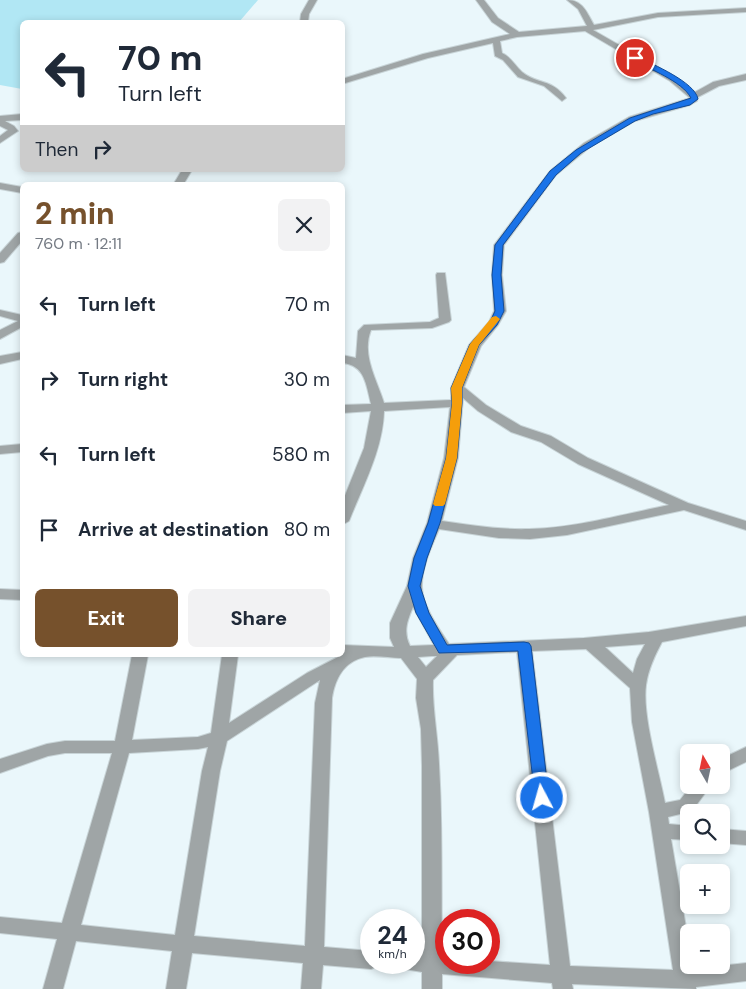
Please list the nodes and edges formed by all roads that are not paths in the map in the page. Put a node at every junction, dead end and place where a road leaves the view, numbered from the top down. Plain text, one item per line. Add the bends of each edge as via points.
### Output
1 (314, 0) edge
2 (480, 0) edge
3 (571, 0) edge
4 (746, 10) edge
5 (304, 20) edge
6 (589, 28) junction
7 (516, 35) junction
8 (496, 39) junction
9 (746, 77) edge
10 (345, 81) edge
11 (694, 96) junction
12 (562, 98) dead end
13 (20, 117) edge
14 (0, 120) edge
15 (0, 140) edge
16 (1, 187) edge
17 (20, 190) edge
18 (20, 237) edge
19 (0, 260) edge
20 (441, 275) dead end
21 (0, 313) edge
22 (20, 318) edge
23 (20, 324) edge
24 (0, 334) edge
25 (20, 356) edge
26 (0, 360) edge
27 (345, 360) edge
28 (362, 364) junction
29 (457, 396) junction
30 (378, 407) junction
31 (345, 409) edge
32 (20, 448) edge
33 (0, 450) edge
34 (347, 495) edge
35 (684, 506) junction
36 (434, 524) junction
37 (746, 526) edge
38 (414, 586) junction
39 (0, 594) edge
40 (20, 595) edge
41 (746, 621) edge
42 (655, 638) junction
43 (590, 643) junction
44 (524, 646) junction
45 (449, 649) junction
46 (404, 650) junction
47 (345, 655) edge
48 (140, 657) edge
49 (230, 657) edge
50 (340, 657) edge
51 (340, 657) edge
52 (425, 678) junction
53 (638, 686) junction
54 (219, 738) junction
55 (122, 747) junction
56 (746, 754) edge
57 (730, 762) edge
58 (0, 766) edge
59 (695, 794) edge
60 (658, 812) junction
61 (661, 831) junction
62 (680, 832) edge
63 (730, 837) edge
64 (746, 838) edge
65 (0, 925) edge
66 (68, 933) junction
67 (183, 944) junction
68 (314, 955) junction
69 (360, 959) edge
70 (425, 964) edge
71 (432, 965) junction
72 (746, 972) edge
73 (563, 981) edge
74 (686, 984) edge
75 (53, 989) edge
76 (176, 989) edge
77 (311, 989) edge
78 (432, 989) edge

1 - 5 street
2 - 7 street via 495,20
3 - 6 street via 581,8
4 - 6 street via 658,15
6 - 7 street
6 - 11 street via 608,44 671,77
7 - 8 street
8 - 10 street
8 - 12 street via 498,54 508,58 519,74 552,85
9 - 11 street via 716,84
11 - 29 street via 687,103 632,119 587,145 553,173 499,245 500,311 494,323 474,344
13 - 14 street
14 - 15 street via 13,131
16 - 17 street
18 - 19 street
20 - 28 street via 445,320 432,325 368,327 364,331
21 - 22 street
23 - 24 street
25 - 26 street
27 - 28 street
28 - 30 street via 367,370
29 - 30 street
29 - 35 street via 474,400 516,429 546,439 583,460
29 - 36 street via 451,458
30 - 31 street
30 - 34 street via 374,433
32 - 33 street
35 - 36 street via 567,530 530,534
35 - 37 street
36 - 38 street via 420,558
38 - 45 street via 422,613
38 - 46 street via 398,623 398,638
39 - 40 street
41 - 42 street
42 - 43 street
42 - 53 street
43 - 44 street
43 - 53 street
44 - 45 street
44 - 73 street
45 - 46 street
45 - 52 street
46 - 47 street
46 - 52 street
48 - 55 street
49 - 54 street
50 - 54 street
51 - 68 street via 325,685 323,703
52 - 71 street via 431,766
53 - 60 street via 640,722
54 - 55 street via 198,743
54 - 67 street
55 - 58 street via 65,747
55 - 66 street
56 - 57 street
59 - 60 street via 686,806
60 - 61 street
61 - 62 street
61 - 74 street
63 - 64 street
65 - 66 street
66 - 67 street
66 - 75 street
67 - 68 street
67 - 76 street
68 - 69 street
68 - 77 street
70 - 71 street
71 - 73 street
71 - 78 street
72 - 74 street
73 - 74 street

